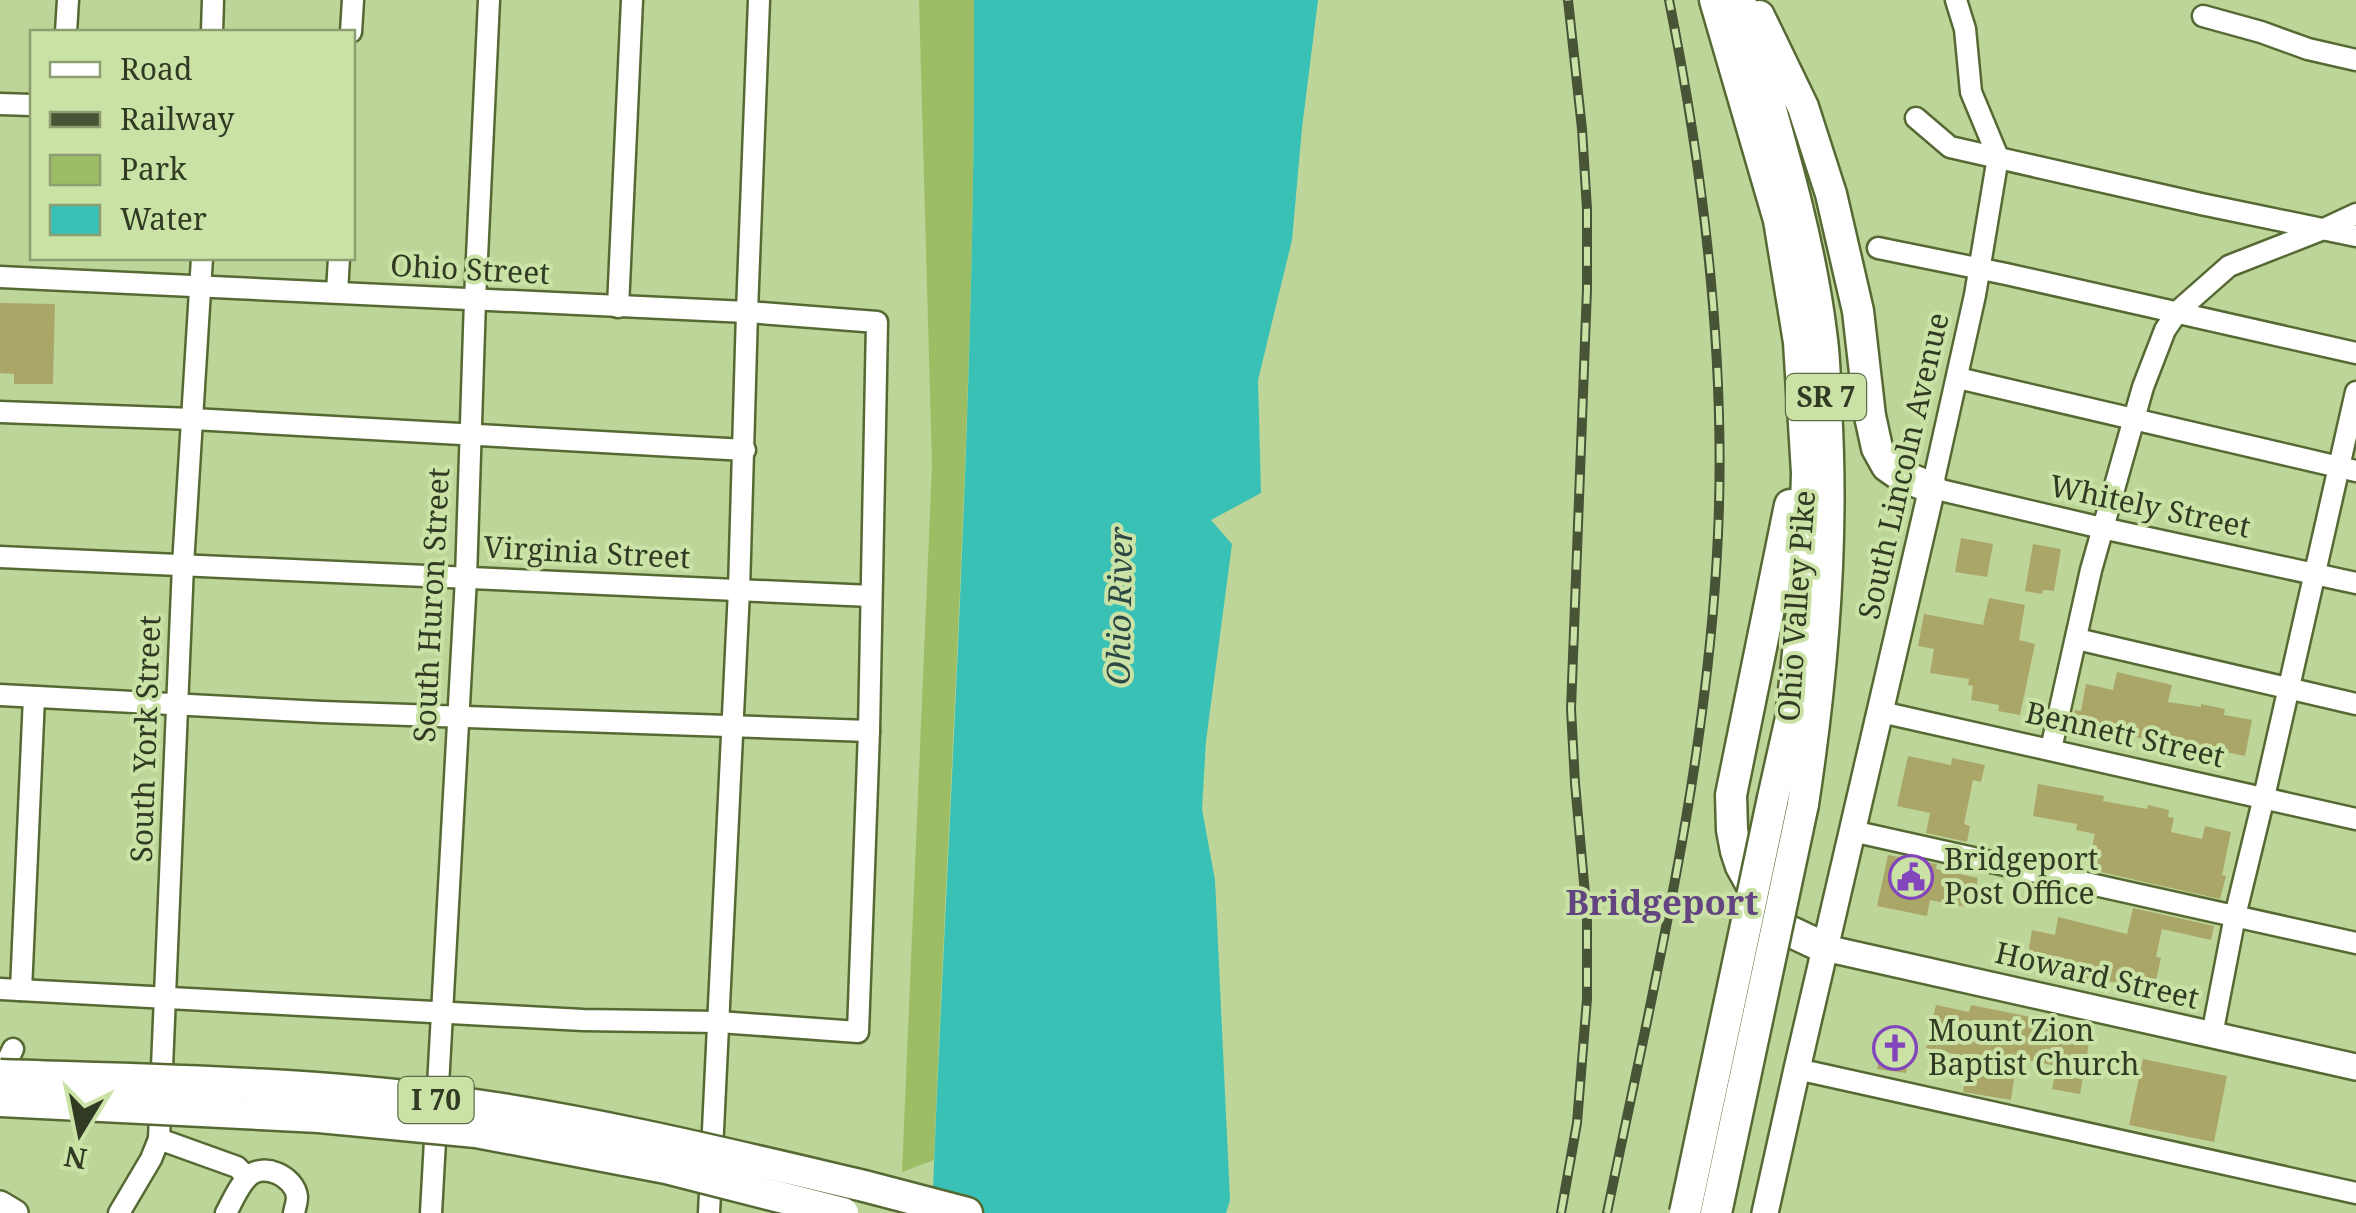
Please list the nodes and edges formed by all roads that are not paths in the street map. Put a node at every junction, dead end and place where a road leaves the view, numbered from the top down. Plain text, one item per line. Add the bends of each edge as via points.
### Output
1 (68, 0) edge
2 (213, 0) edge
3 (353, 0) edge
4 (489, 0) edge
5 (632, 0) edge
6 (760, 0) edge
7 (1715, 0) edge
8 (1740, 0) edge
9 (1751, 0) edge
10 (1956, 0) edge
11 (2203, 16) dead end
12 (66, 30) edge
13 (212, 30) edge
14 (352, 30) edge
15 (2356, 60) edge
16 (0, 104) edge
17 (30, 106) edge
18 (1916, 118) dead end
19 (1998, 156) junction
20 (2356, 214) edge
21 (2326, 228) junction
22 (2356, 236) edge
23 (1878, 248) dead end
24 (202, 260) edge
25 (339, 260) edge
26 (56, 268) edge
27 (1980, 270) junction
28 (0, 277) edge
29 (201, 286) junction
30 (337, 292) junction
31 (475, 300) junction
32 (618, 308) junction
33 (747, 312) junction
34 (2178, 312) junction
35 (1799, 342) junction
36 (2356, 352) edge
37 (1958, 378) junction
38 (2356, 392) edge
39 (0, 412) edge
40 (193, 419) junction
41 (2133, 419) junction
42 (471, 435) junction
43 (744, 450) junction
44 (2347, 468) edge
45 (1932, 488) junction
46 (2102, 528) junction
47 (0, 556) edge
48 (183, 565) junction
49 (2314, 573) junction
50 (466, 578) junction
51 (2356, 582) edge
52 (739, 590) junction
53 (871, 596) junction
54 (2077, 639) junction
55 (2288, 689) junction
56 (0, 695) edge
57 (34, 697) junction
58 (179, 704) junction
59 (2356, 704) edge
60 (1882, 712) junction
61 (457, 716) junction
62 (732, 728) junction
63 (869, 731) junction
64 (2051, 750) junction
65 (2264, 797) junction
66 (1788, 801) junction
67 (2356, 819) edge
68 (1852, 831) junction
69 (2234, 916) junction
70 (2356, 942) edge
71 (1825, 948) junction
72 (10, 990) edge
73 (165, 997) junction
74 (442, 1012) junction
75 (719, 1022) junction
76 (2212, 1035) junction
77 (4, 1067) edge
78 (2356, 1067) edge
79 (1796, 1068) junction
80 (0, 1101) edge
81 (159, 1140) junction
82 (247, 1177) junction
83 (2356, 1193) edge
84 (0, 1204) edge
85 (15, 1213) edge
86 (119, 1213) edge
87 (226, 1213) edge
88 (294, 1213) edge
89 (431, 1213) edge
90 (709, 1213) edge
91 (843, 1213) edge
92 (967, 1213) edge
93 (1686, 1213) edge
94 (1716, 1213) edge
95 (1765, 1213) edge

1 - 12 street
2 - 13 street
3 - 14 street
4 - 31 street, South Huron Street
5 - 32 street
6 - 33 street
7 - 35 highway, Ohio Valley Pike / SR 7 via 1779,220
8 - 66 highway, Ohio Valley Pike / SR 7 via 1800,217 1822,340 1830,475 1826,614 1816,722
9 - 45 highway via 1802,107 1830,194 1858,311 1877,448 1887,466
10 - 19 street via 1970,92
11 - 15 street
16 - 17 street
18 - 19 street via 1950,147
19 - 21 street
19 - 27 street, South Lincoln Avenue
20 - 21 street
21 - 22 street
21 - 34 street via 2229,266
23 - 27 street
24 - 29 street, South York Street
25 - 30 street
26 - 28 street, Ohio Street
26 - 29 street, Ohio Street
27 - 34 street
27 - 37 street, South Lincoln Avenue
29 - 30 street, Ohio Street
29 - 40 street, South York Street
30 - 31 street, Ohio Street
31 - 32 street, Ohio Street
31 - 42 street, South Huron Street
32 - 33 street, Ohio Street
33 - 43 street
33 - 53 street, Ohio Street via 878,322
34 - 36 street
34 - 41 street via 2165,330
35 - 66 highway, Ohio Valley Pike / SR 7 via 1807,473
35 - 71 highway via 1788,526 1731,813 1741,866 1760,900 1787,930
37 - 41 street
37 - 45 street, South Lincoln Avenue
38 - 44 street
39 - 40 street
40 - 42 street
40 - 48 street, South York Street
41 - 44 street
41 - 46 street
42 - 43 street
42 - 50 street, South Huron Street
43 - 52 street
44 - 49 street
45 - 46 street, Whitely Street
45 - 60 main road, South Lincoln Avenue
46 - 49 street, Whitely Street
46 - 54 street
47 - 48 street, Virginia Street
48 - 50 street, Virginia Street
48 - 58 street, South York Street
49 - 51 street, Whitely Street
49 - 55 street
50 - 52 street, Virginia Street
50 - 61 street, South Huron Street
52 - 53 street, Virginia Street
52 - 62 street
53 - 63 street
54 - 55 street
54 - 64 street
55 - 59 street
55 - 65 street
56 - 57 street
57 - 58 street
57 - 72 street
58 - 61 street
58 - 73 street, South York Street
60 - 64 street, Bennett Street
60 - 68 main road, South Lincoln Avenue
61 - 62 street
61 - 74 street, South Huron Street
62 - 63 street
62 - 75 street
63 - 75 street via 858,1032
64 - 65 street, Bennett Street
65 - 67 street, Bennett Street
65 - 69 street
66 - 93 highway, Ohio Valley Pike / SR 7, bridge
66 - 94 highway, Ohio Valley Pike / SR 7, bridge
68 - 69 street
68 - 71 main road, South Lincoln Avenue
69 - 70 street
69 - 76 street
71 - 76 main road, Howard Street
71 - 79 main road, South Lincoln Avenue
72 - 73 street
73 - 74 street
73 - 81 street, South York Street
74 - 75 street
74 - 89 street, South Huron Street
75 - 90 street
76 - 78 main road, Howard Street
77 - 92 highway, I 70, bridge via 291,1086 556,1117
79 - 83 street
79 - 95 main road, South Lincoln Avenue
80 - 91 highway, I 70, bridge via 476,1132 666,1168
81 - 82 street
81 - 86 street, South York Street
82 - 87 street
82 - 88 street via 264,1170 287,1179 297,1200
84 - 85 main road

